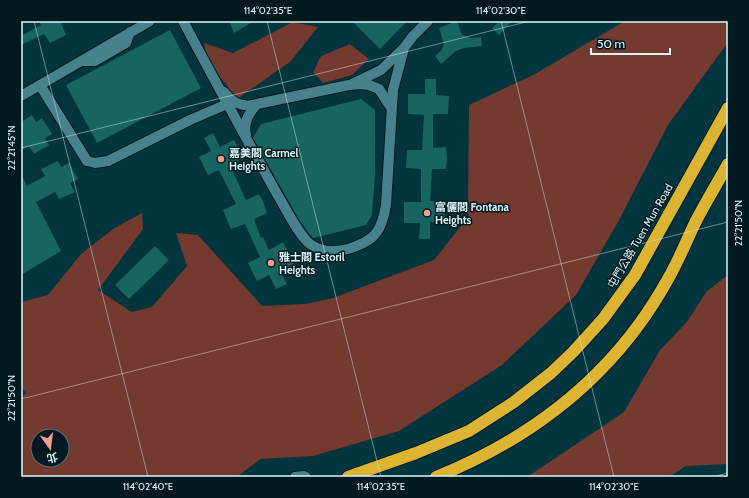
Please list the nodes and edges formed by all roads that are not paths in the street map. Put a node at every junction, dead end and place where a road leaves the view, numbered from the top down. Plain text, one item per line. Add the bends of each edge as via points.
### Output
1 (150, 21) edge
2 (183, 21) edge
3 (426, 21) edge
4 (404, 48) junction
5 (215, 81) junction
6 (40, 85) junction
7 (349, 85) junction
8 (21, 96) edge
9 (226, 104) junction
10 (258, 104) junction
11 (728, 108) edge
12 (392, 109) junction
13 (250, 146) junction
14 (728, 164) edge
15 (295, 477) edge
16 (306, 477) edge
17 (348, 477) edge
18 (436, 477) edge

1 - 6 lane
2 - 5 lane
3 - 4 lane
4 - 7 lane via 382,70
4 - 12 lane via 393,90
5 - 9 lane
5 - 10 lane via 234,102 251,106
6 - 8 lane
6 - 9 lane via 87,161 95,163 108,161
7 - 10 lane
7 - 12 lane via 369,85 379,90
9 - 13 lane
10 - 13 lane via 250,112 244,128
11 - 17 highway, 屯門公路 Tuen Mun Road via 635,275 603,319 551,373 514,402 469,431
12 - 13 lane via 387,197 383,222 376,234 364,244 348,249 320,250 309,244 296,228
14 - 18 highway via 668,279 635,330 615,354 579,391 540,422 485,456
15 - 16 lane

